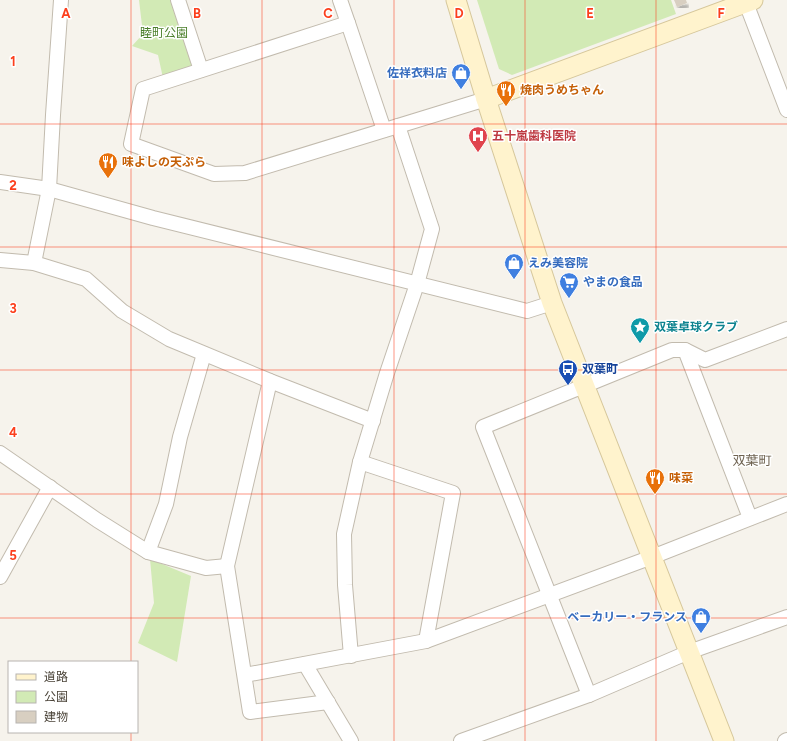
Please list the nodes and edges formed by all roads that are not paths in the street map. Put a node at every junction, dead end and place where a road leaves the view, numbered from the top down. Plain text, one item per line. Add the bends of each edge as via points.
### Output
1 (61, 0) edge
2 (178, 0) edge
3 (340, 0) edge
4 (456, 0) edge
5 (749, 1) edge
6 (348, 23) junction
7 (201, 70) junction
8 (486, 99) junction
9 (787, 110) edge
10 (398, 126) junction
11 (384, 130) junction
12 (0, 182) edge
13 (50, 188) junction
14 (0, 260) edge
15 (34, 263) junction
16 (417, 284) junction
17 (552, 304) junction
18 (787, 329) edge
19 (685, 350) junction
20 (204, 354) junction
21 (270, 381) junction
22 (585, 385) junction
23 (373, 421) junction
24 (0, 453) edge
25 (360, 462) junction
26 (50, 487) junction
27 (787, 504) edge
28 (750, 518) junction
29 (148, 552) junction
30 (652, 557) junction
31 (227, 566) junction
32 (0, 576) edge
33 (550, 595) junction
34 (787, 617) edge
35 (426, 641) junction
36 (689, 652) junction
37 (351, 656) junction
38 (305, 664) junction
39 (245, 675) junction
40 (589, 694) junction
41 (328, 702) junction
42 (351, 741) edge
43 (461, 741) edge
44 (724, 741) edge

1 - 13 street via 52,115
2 - 7 street
3 - 6 street
4 - 8 street
5 - 8 street
5 - 9 street
6 - 7 street
6 - 11 street
7 - 11 street via 143,89 132,144 214,174 246,173
8 - 10 street
8 - 17 street
10 - 11 street
10 - 16 street via 432,229
12 - 13 street
13 - 15 street
13 - 16 street via 153,218
14 - 15 street
15 - 20 street via 86,279 122,311 169,339
16 - 17 street via 527,311
16 - 23 street
17 - 22 street
18 - 19 street via 704,360
19 - 22 street via 672,350
19 - 28 street
20 - 21 street
20 - 29 street via 180,437 166,504
21 - 23 street
21 - 31 street
22 - 30 street
22 - 33 street via 483,427
23 - 25 street
24 - 26 street
25 - 35 street via 452,493
25 - 37 street via 344,534
26 - 29 street
26 - 32 street
27 - 28 street
28 - 30 street
29 - 31 street via 206,568
30 - 33 street
30 - 36 street
31 - 39 street
33 - 35 street
33 - 40 street
34 - 36 street
35 - 37 street
36 - 40 street
36 - 44 street
37 - 38 street
38 - 39 street
38 - 41 street
39 - 41 street via 250,712
40 - 43 street
41 - 42 street

